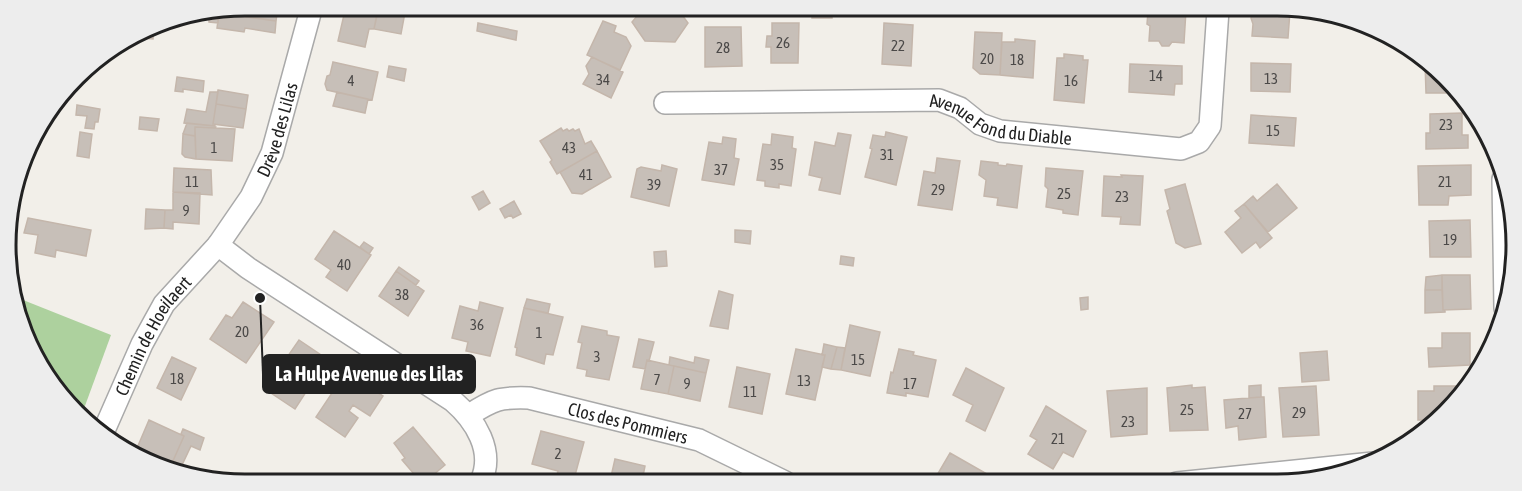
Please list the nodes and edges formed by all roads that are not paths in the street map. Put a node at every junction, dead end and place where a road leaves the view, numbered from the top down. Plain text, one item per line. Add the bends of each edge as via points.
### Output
1 (309, 16) edge
2 (1218, 16) edge
3 (665, 103) dead end
4 (1504, 214) edge
5 (219, 245) junction
6 (1504, 269) edge
7 (468, 415) junction
8 (106, 427) edge
9 (1337, 467) edge
10 (484, 474) edge
11 (769, 474) edge
12 (1265, 474) edge

1 - 5 street, Drève des Lilas via 272,153 251,197
2 - 3 street, Avenue Fond du Diable via 1210,126 1198,142 1181,149 1000,131 939,100
4 - 6 street
5 - 7 street via 248,268 453,401
5 - 8 street, Chemin de Hoeilaert via 164,304
7 - 10 street via 483,442
7 - 11 street, Clos des Pommiers via 502,398 529,398 699,440
9 - 12 street

